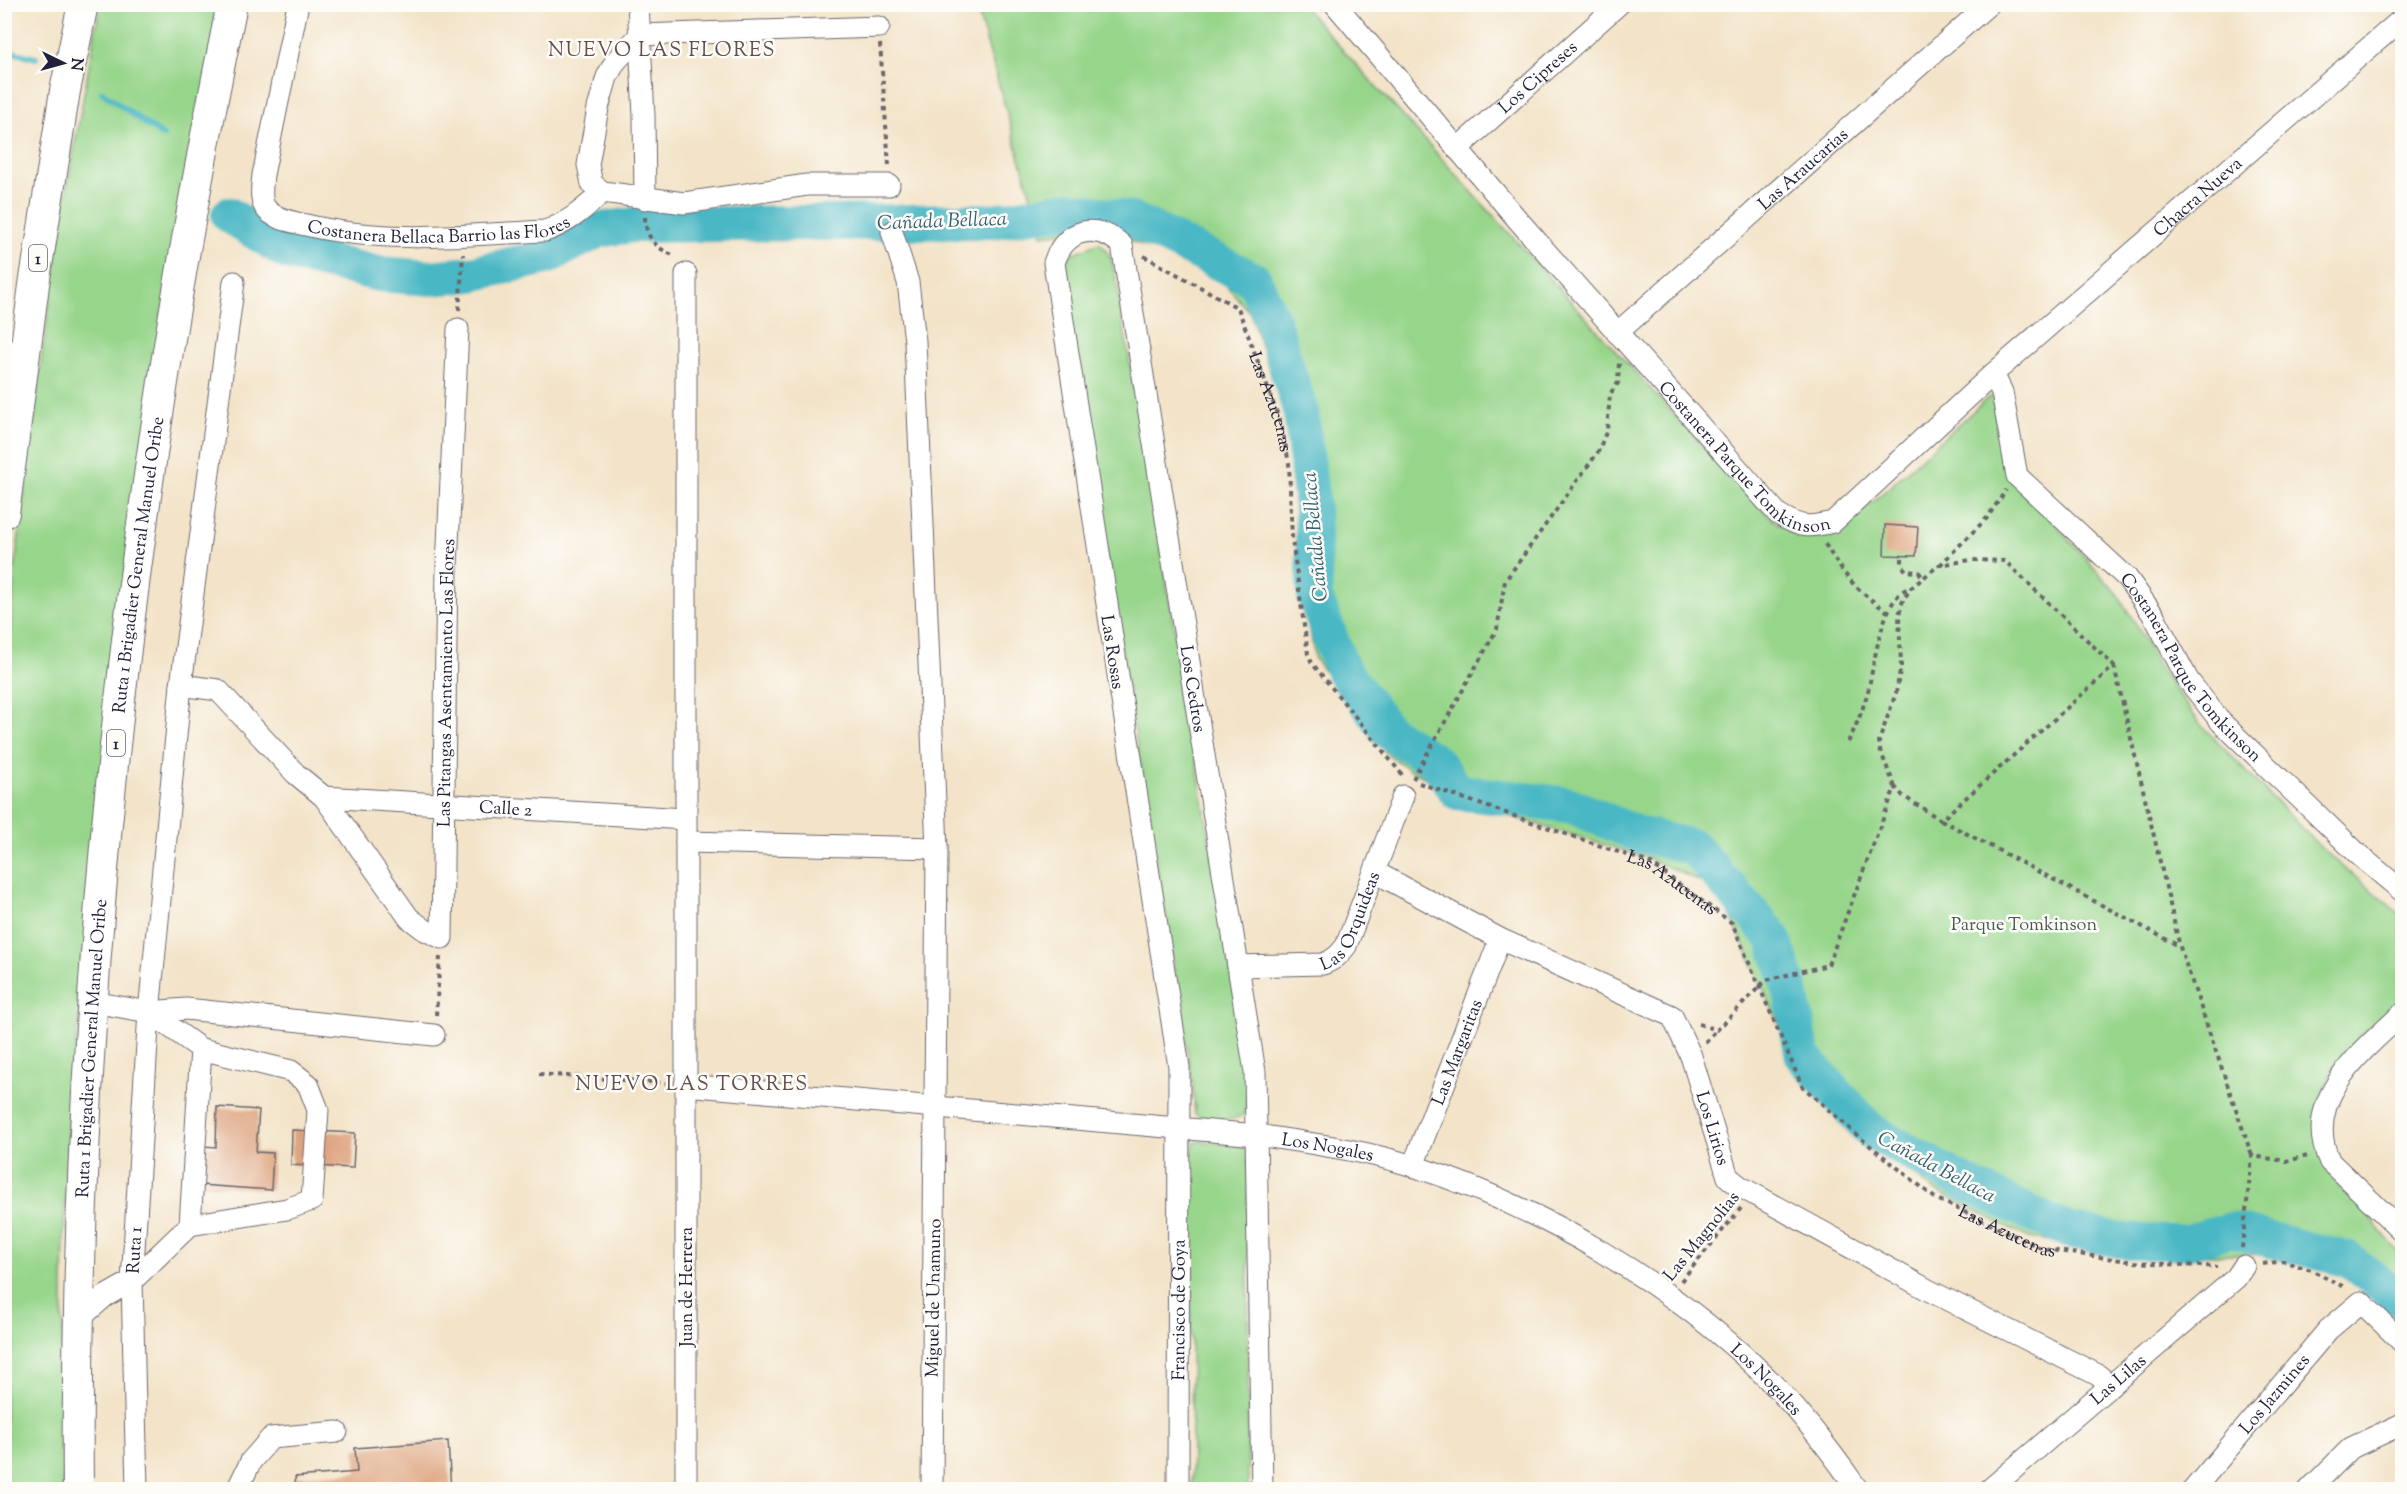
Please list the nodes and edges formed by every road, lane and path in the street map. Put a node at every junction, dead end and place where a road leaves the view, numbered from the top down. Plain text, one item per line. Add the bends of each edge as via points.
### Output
1 (83, 4) edge
2 (232, 4) edge
3 (298, 4) edge
4 (638, 4) edge
5 (1335, 4) edge
6 (1619, 4) edge
7 (1989, 4) edge
8 (2403, 19) edge
9 (879, 27) joint
10 (639, 35) junction
11 (1457, 148) junction
12 (889, 185) joint
13 (603, 192) junction
14 (645, 199) junction
15 (645, 228) dead end
16 (892, 232) dead end
17 (1122, 245) junction
18 (462, 267) dead end
19 (686, 274) joint
20 (234, 282) dead end
21 (459, 320) joint
22 (1617, 333) junction
23 (1993, 374) junction
24 (2016, 476) junction
25 (4, 513) edge
26 (1814, 526) junction
27 (1902, 558) dead end
28 (1939, 565) junction
29 (1923, 579) junction
30 (1911, 588) junction
31 (1888, 612) junction
32 (2114, 666) junction
33 (181, 685) junction
34 (1848, 742) dead end
35 (1895, 787) junction
36 (1407, 788) junction
37 (324, 796) junction
38 (445, 804) junction
39 (686, 819) junction
40 (1941, 820) junction
41 (686, 842) junction
42 (937, 848) junction
43 (1375, 872) junction
44 (2403, 891) edge
45 (442, 938) junction
46 (1500, 939) junction
47 (2180, 947) junction
48 (1238, 966) junction
49 (1760, 986) junction
50 (93, 1002) junction
51 (149, 1012) junction
52 (2403, 1014) edge
53 (1672, 1016) junction
54 (434, 1035) joint
55 (201, 1049) junction
56 (539, 1074) dead end
57 (685, 1085) junction
58 (935, 1106) junction
59 (1180, 1129) junction
60 (1257, 1135) junction
61 (2324, 1148) junction
62 (2252, 1156) junction
63 (1413, 1166) junction
64 (1753, 1193) junction
65 (190, 1224) junction
66 (2403, 1232) edge
67 (2243, 1259) junction
68 (132, 1281) junction
69 (1669, 1295) junction
70 (2361, 1302) junction
71 (80, 1318) junction
72 (2403, 1342) edge
73 (2111, 1386) junction
74 (2403, 1424) edge
75 (337, 1432) dead end
76 (78, 1490) edge
77 (136, 1490) edge
78 (237, 1490) edge
79 (686, 1490) edge
80 (932, 1490) edge
81 (1178, 1490) edge
82 (1262, 1490) edge
83 (1857, 1490) edge
84 (1989, 1490) edge
85 (2193, 1490) edge
86 (2309, 1490) edge

1 - 25 highway, 1 via 34,285
2 - 50 highway, Ruta 1 Brigadier General Manuel Oribe / 1 via 203,141 142,512 121,684
3 - 13 street, Costanera Bellaca Barrio las Flores via 263,175 262,200 266,210 286,220 356,235 430,238 545,231 575,217
4 - 10 street
5 - 11 street, Costanera Parque Tomkinson
6 - 11 street, Los Cipreses
7 - 22 street, Las Araucarias
8 - 23 street, Chacra Nueva
9 - 10 street
9 - 12 path
10 - 13 street via 615,62 598,108 588,165 592,184
10 - 14 street
11 - 22 street, Costanera Parque Tomkinson
12 - 14 street via 807,186 684,203
13 - 14 street
15 - 19 path via 659,248 684,262
16 - 42 street, Miguel de Unamuno via 908,282 915,341
17 - 36 path, Las Azucenas via 1238,308 1281,424 1289,463 1292,539 1308,654 1406,778
17 - 48 street, Los Cedros
17 - 59 street, Las Rosas via 1104,232 1093,230 1066,242 1054,263 1179,1067
18 - 21 path
19 - 39 street, Juan de Herrera
20 - 33 street
21 - 38 street, Las Pitangas Asentamiento Las Flores via 447,566
22 - 26 street, Costanera Parque Tomkinson via 1778,514 1796,525
22 - 36 path via 1618,383 1610,394 1607,430 1598,452 1505,581 1497,629
23 - 24 street via 2002,392
23 - 26 street, Costanera Parque Tomkinson via 1833,522
24 - 28 path via 1987,518
24 - 44 street, Costanera Parque Tomkinson via 2127,578 2154,616 2188,680 2221,722 2358,854
26 - 31 path via 1837,565 1861,593
27 - 29 path via 1906,572 1919,572
28 - 29 path
28 - 32 path via 1971,560 2005,561
29 - 30 path
30 - 31 path via 1903,590
30 - 35 path via 1899,615 1896,693 1880,741
31 - 34 path via 1867,696
32 - 40 path
32 - 47 path
33 - 37 street via 218,690 296,774
33 - 51 street
35 - 40 path
35 - 49 path via 1828,965 1766,980
36 - 43 street, Las Orquideas
36 - 49 path, Las Azucenas via 1474,804 1650,863 1732,923
37 - 38 street, Calle 2
37 - 45 street via 409,918
38 - 39 street, Calle 2
38 - 45 street, Las Pitangas Asentamiento Las Flores
39 - 41 street, Juan de Herrera
40 - 47 path
41 - 42 street
41 - 57 street, Juan de Herrera
42 - 58 street, Miguel de Unamuno
43 - 46 street
43 - 48 street, Las Orquideas via 1346,946 1333,960 1323,964
45 - 54 path
46 - 53 street
46 - 63 street, Las Margaritas
47 - 62 path
48 - 60 street, Los Cedros via 1255,1072
49 - 53 path via 1717,1030
49 - 67 path, Las Azucenas via 1802,1086 1935,1198 2043,1249 2211,1268
50 - 51 street
50 - 71 highway, Ruta 1 Brigadier General Manuel Oribe / 1
51 - 54 street via 186,1009
51 - 55 street
51 - 68 street, Ruta 1
52 - 61 street via 2342,1074 2328,1097 2321,1128
53 - 64 street, Los Lirios via 1691,1056 1728,1177
55 - 65 street
55 - 65 street via 291,1071 308,1084 318,1110 312,1200 287,1209
56 - 57 path
57 - 58 street, Los Nogales
57 - 79 street, Juan de Herrera
58 - 59 street, Los Nogales
58 - 80 street, Miguel de Unamuno
59 - 60 street, Los Nogales
59 - 81 street, Francisco de Goya
60 - 63 street, Los Nogales via 1349,1150
60 - 82 street
61 - 62 path via 2286,1161
61 - 66 street via 2330,1162
62 - 67 path
63 - 69 street, Los Nogales via 1521,1210 1595,1247
64 - 69 path, Las Magnolias
64 - 73 street, Los Lirios via 1921,1286 2098,1375
65 - 68 street
67 - 70 path, Las Azucenas via 2292,1264 2330,1279
67 - 73 street, Las Lilas via 2236,1278
68 - 71 street via 104,1297
68 - 77 street, Ruta 1
69 - 83 street, Los Nogales via 1765,1376 1828,1447
70 - 72 street
70 - 85 street, Los Jazmines via 2328,1330
71 - 76 highway, Ruta 1 Brigadier General Manuel Oribe / 1
73 - 84 street, Las Lilas
74 - 86 street via 2351,1448
75 - 78 street via 271,1438 251,1461

